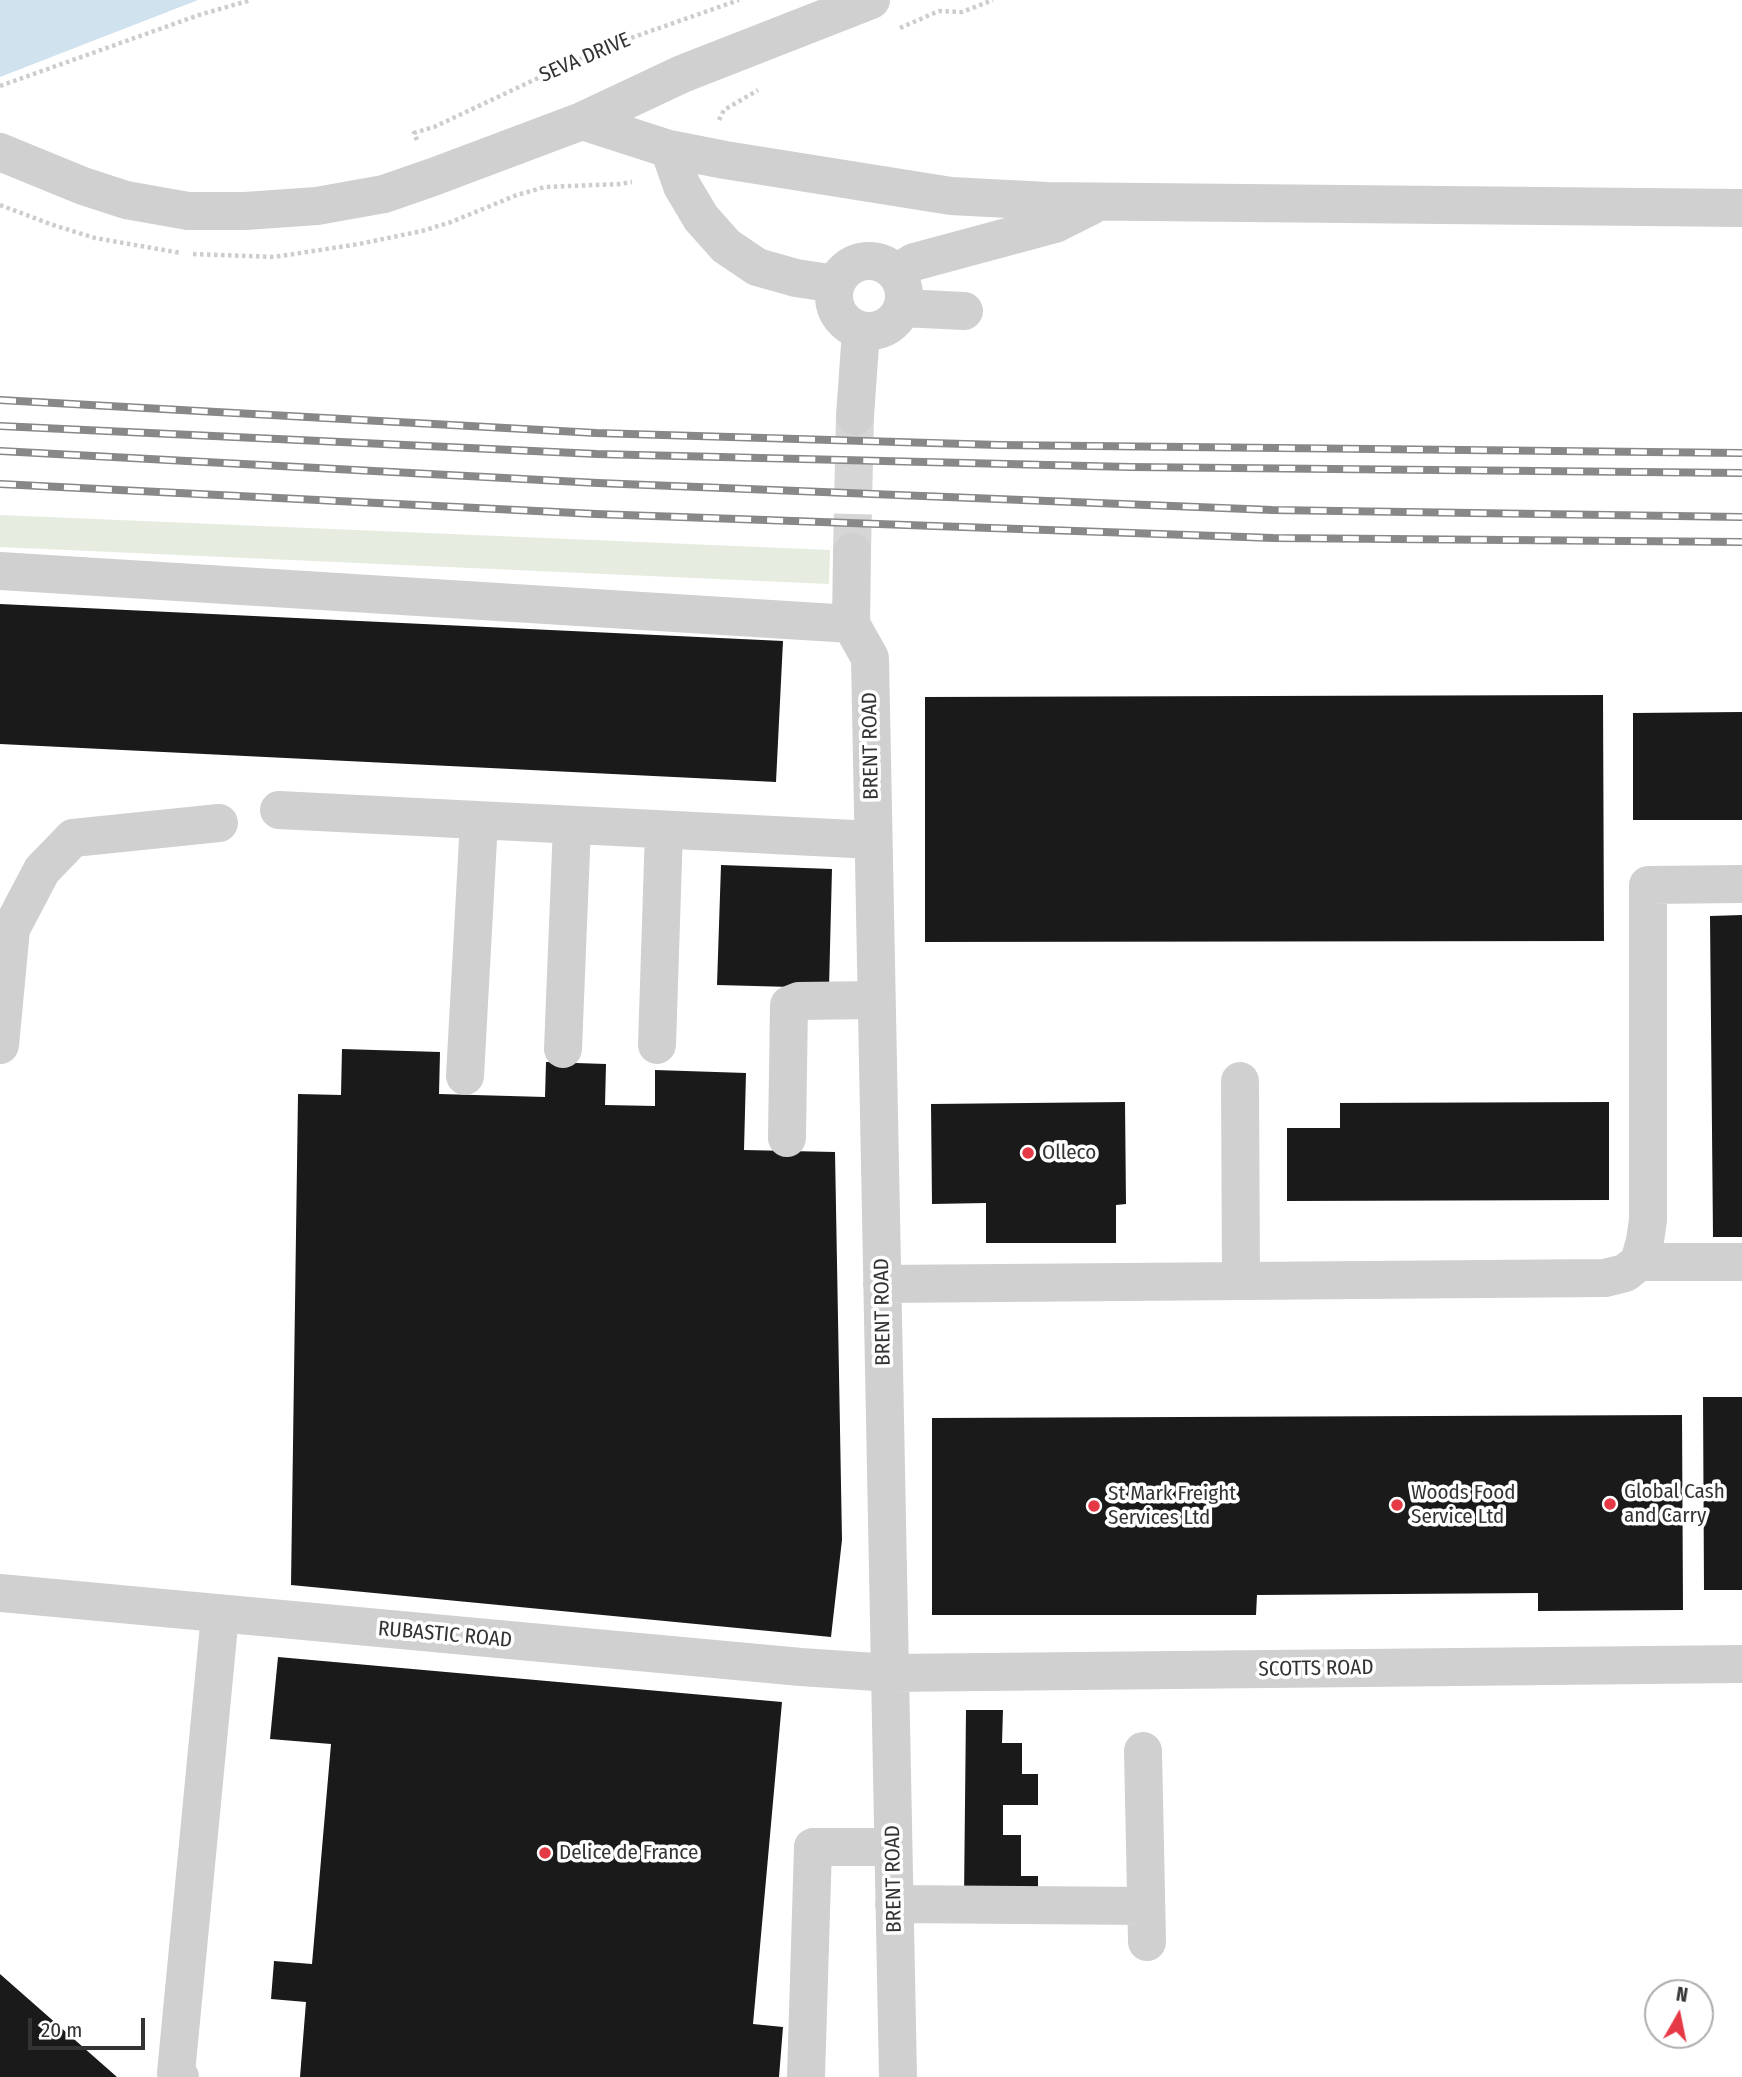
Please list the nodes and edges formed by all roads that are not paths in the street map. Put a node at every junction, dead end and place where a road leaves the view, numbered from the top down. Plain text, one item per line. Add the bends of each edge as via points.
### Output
1 (871, 0) edge
2 (582, 121) junction
3 (669, 149) junction
4 (0, 152) edge
5 (1103, 200) junction
6 (1742, 208) edge
7 (835, 284) junction
8 (899, 291) junction
9 (964, 311) dead end
10 (861, 331) junction
11 (855, 416) tunnel mouth
12 (852, 552) tunnel mouth
13 (0, 571) edge
14 (851, 624) junction
15 (279, 810) dead end
16 (480, 821) junction
17 (219, 823) dead end
18 (572, 825) junction
19 (664, 830) junction
20 (873, 840) junction
21 (1742, 884) edge
22 (876, 1000) junction
23 (0, 1045) edge
24 (657, 1045) dead end
25 (563, 1049) dead end
26 (465, 1076) dead end
27 (1240, 1081) dead end
28 (787, 1138) dead end
29 (1639, 1262) junction
30 (1742, 1262) edge
31 (1241, 1281) junction
32 (882, 1284) junction
33 (0, 1593) edge
34 (220, 1615) junction
35 (1742, 1664) edge
36 (890, 1673) junction
37 (1143, 1751) dead end
38 (893, 1847) junction
39 (894, 1905) junction
40 (180, 2077) edge
41 (806, 2077) edge
42 (898, 2077) edge

1 - 2 street via 682,74
2 - 3 street
2 - 4 street via 384,194 317,206 245,211 188,211 126,200
3 - 5 street via 951,196
3 - 7 street via 682,186 701,218 726,246 757,267
5 - 6 street
5 - 8 street via 1055,224 926,259
7 - 8 street via 851,265 875,261 887,266
7 - 10 street via 833,296 841,318
8 - 9 street
8 - 10 street via 897,317 881,330
10 - 11 street
12 - 14 street, BRENT ROAD
13 - 14 street
14 - 20 street, BRENT ROAD via 870,658
15 - 16 street
16 - 18 street
16 - 26 street
17 - 23 street via 73,838 42,870 11,929
18 - 19 street
18 - 25 street
19 - 20 street
19 - 24 street
20 - 22 street, BRENT ROAD
21 - 29 street via 1648,885 1648,1220
22 - 28 street via 789,1005
22 - 32 street, BRENT ROAD
27 - 31 street
29 - 30 street
29 - 31 street via 1625,1273 1605,1278
31 - 32 street
32 - 36 street, BRENT ROAD
33 - 34 street, RUBASTIC ROAD
34 - 36 street, RUBASTIC ROAD
34 - 40 street via 176,2073
35 - 36 street, SCOTTS ROAD
36 - 38 street, BRENT ROAD
37 - 39 street via 1146,1924
38 - 39 street, BRENT ROAD
38 - 41 street via 813,1847
39 - 42 street, BRENT ROAD

